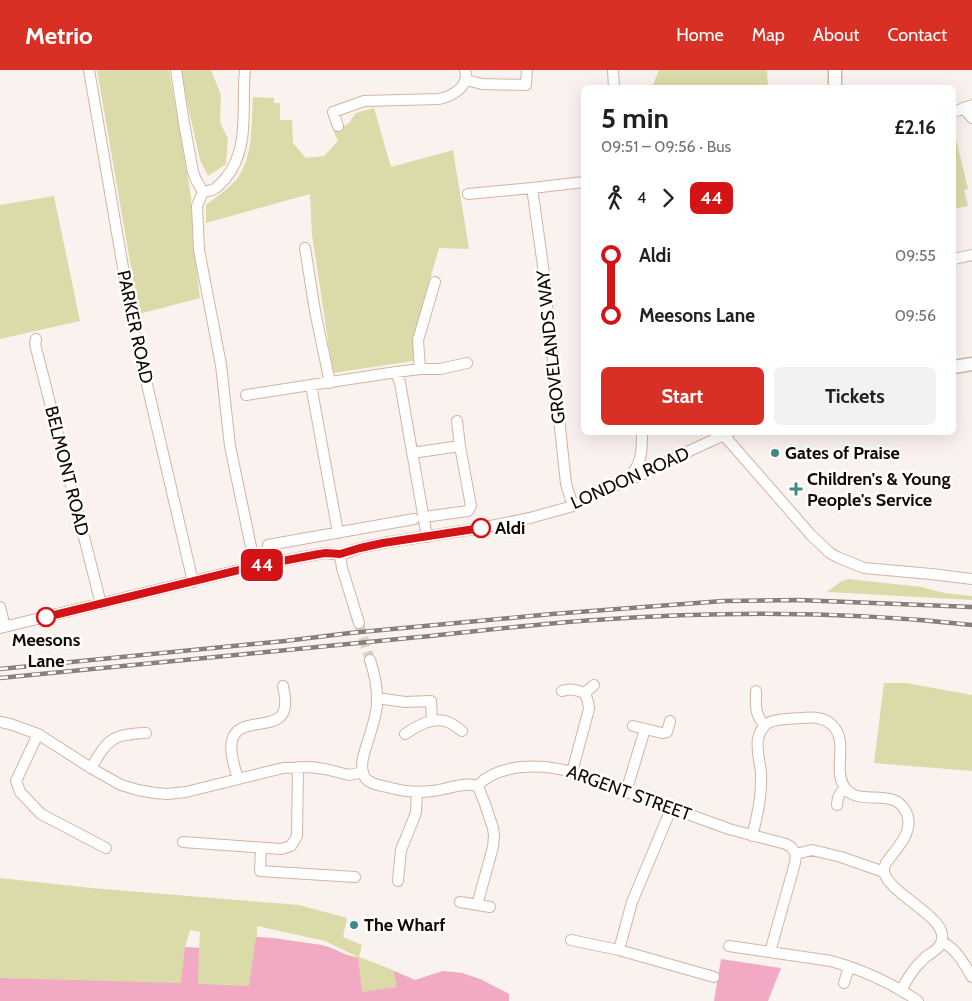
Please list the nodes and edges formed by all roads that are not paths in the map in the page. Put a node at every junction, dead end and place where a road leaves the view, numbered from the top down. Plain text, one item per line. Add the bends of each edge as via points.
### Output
1 (89, 70) edge
2 (176, 70) edge
3 (245, 70) edge
4 (527, 70) edge
5 (612, 70) edge
6 (836, 70) edge
7 (466, 75) edge
8 (614, 85) edge
9 (835, 85) edge
10 (963, 108) edge
11 (972, 118) edge
12 (338, 126) dead end
13 (581, 182) edge
14 (532, 188) junction
15 (203, 192) junction
16 (468, 194) dead end
17 (305, 248) dead end
18 (972, 255) edge
19 (956, 259) edge
20 (435, 282) dead end
21 (36, 339) dead end
22 (466, 364) dead end
23 (972, 364) edge
24 (956, 367) edge
25 (420, 369) junction
26 (396, 372) junction
27 (330, 382) junction
28 (311, 385) junction
29 (246, 395) dead end
30 (457, 421) dead end
31 (642, 435) edge
32 (723, 435) edge
33 (726, 435) edge
34 (460, 446) junction
35 (642, 449) junction
36 (412, 453) junction
37 (666, 462) junction
38 (628, 480) junction
39 (573, 506) junction
40 (431, 516) dead end
41 (414, 519) dead end
42 (338, 533) junction
43 (427, 537) junction
44 (268, 545) dead end
45 (340, 554) junction
46 (256, 566) junction
47 (972, 579) edge
48 (193, 582) junction
49 (100, 604) junction
50 (0, 607) edge
51 (359, 623) tunnel mouth
52 (2, 628) edge
53 (370, 660) tunnel mouth
54 (594, 685) dead end
55 (284, 686) dead end
56 (562, 690) dead end
57 (756, 691) dead end
58 (585, 693) junction
59 (378, 698) junction
60 (670, 720) dead end
61 (432, 721) junction
62 (0, 722) edge
63 (633, 726) dead end
64 (765, 726) junction
65 (645, 729) junction
66 (462, 731) dead end
67 (146, 733) dead end
68 (38, 734) junction
69 (405, 734) dead end
70 (298, 767) junction
71 (91, 768) junction
72 (363, 772) junction
73 (572, 772) junction
74 (238, 779) junction
75 (477, 786) junction
76 (845, 788) junction
77 (417, 792) junction
78 (626, 792) junction
79 (837, 805) dead end
80 (671, 808) junction
81 (752, 836) junction
82 (183, 842) dead end
83 (106, 848) dead end
84 (261, 849) junction
85 (796, 854) junction
86 (884, 872) junction
87 (356, 877) dead end
88 (398, 881) dead end
89 (460, 902) dead end
90 (477, 904) junction
91 (490, 907) dead end
92 (571, 940) dead end
93 (942, 942) junction
94 (729, 946) dead end
95 (619, 950) junction
96 (770, 952) junction
97 (850, 967) junction
98 (714, 977) dead end
99 (972, 978) edge
100 (844, 983) dead end
101 (901, 990) junction
102 (918, 1001) edge

1 - 48 street, PARKER ROAD via 132,320
2 - 15 street via 193,172
3 - 15 street via 239,155 232,171 216,189
4 - 7 street via 526,85 482,84
5 - 8 street
6 - 9 main road
7 - 12 street via 454,94 440,99 364,101 333,112
10 - 11 street
13 - 14 street
14 - 16 street
14 - 39 street, GROVELANDS WAY via 566,484
15 - 46 street via 198,206 199,250 221,365 230,446
17 - 27 street
18 - 19 street
20 - 25 street via 418,340
21 - 49 street, BELMONT ROAD
22 - 25 street
23 - 24 main road
25 - 26 street
26 - 27 street
26 - 36 street
27 - 28 street
28 - 29 street
28 - 42 street
30 - 34 street
31 - 35 street
32 - 37 street, LONDON ROAD
33 - 47 street via 806,529 836,557 864,568
34 - 36 street
34 - 40 street via 471,506 468,511
35 - 37 street via 643,458 648,462
35 - 38 street via 638,467
36 - 43 street
37 - 38 street, LONDON ROAD
38 - 39 street, LONDON ROAD
39 - 43 street, LONDON ROAD via 530,518
41 - 42 street
42 - 44 street
43 - 45 street, LONDON ROAD via 383,543
45 - 46 street, LONDON ROAD via 319,554
45 - 51 street
46 - 48 street, LONDON ROAD
48 - 49 street, LONDON ROAD
49 - 52 street, LONDON ROAD
50 - 52 street
53 - 59 street
54 - 58 street
55 - 74 street via 286,706 278,718 270,723 239,729 234,735 231,746
56 - 58 street via 576,689
57 - 64 street via 758,718
58 - 73 street via 589,709
59 - 61 street via 431,701
59 - 72 street via 363,759
60 - 65 street via 662,734
61 - 66 street via 447,721
61 - 69 street via 420,724
62 - 68 street
63 - 65 street
64 - 76 street via 776,720 811,718 830,723 840,737 840,773
64 - 81 street via 758,739 761,794
65 - 78 street
67 - 71 street via 132,733 108,742
68 - 71 street
68 - 83 street via 16,781 20,792 41,814
70 - 72 street via 349,774
70 - 74 street
70 - 84 street via 297,836 291,846 281,850
71 - 74 street via 121,785 167,794
72 - 77 street, ARGENT STREET via 371,782
73 - 75 street, ARGENT STREET via 523,767 494,774
73 - 78 street, ARGENT STREET
75 - 77 street, ARGENT STREET via 466,784
75 - 90 street via 494,836
76 - 79 street via 837,798
76 - 86 street via 859,796 894,800 908,815 905,837
77 - 88 street via 416,812 401,850
78 - 80 street, ARGENT STREET
80 - 81 street, ARGENT STREET
80 - 95 street via 632,902
81 - 85 street, ARGENT STREET via 786,844
82 - 84 street
84 - 87 street via 260,871
85 - 86 street via 812,850
85 - 96 street
86 - 93 street via 889,882 939,926
89 - 90 street
90 - 91 street
92 - 95 street
93 - 99 street via 959,956
93 - 101 street via 914,969
94 - 96 street
95 - 98 street
96 - 97 street
97 - 100 street
97 - 101 street
101 - 102 street

